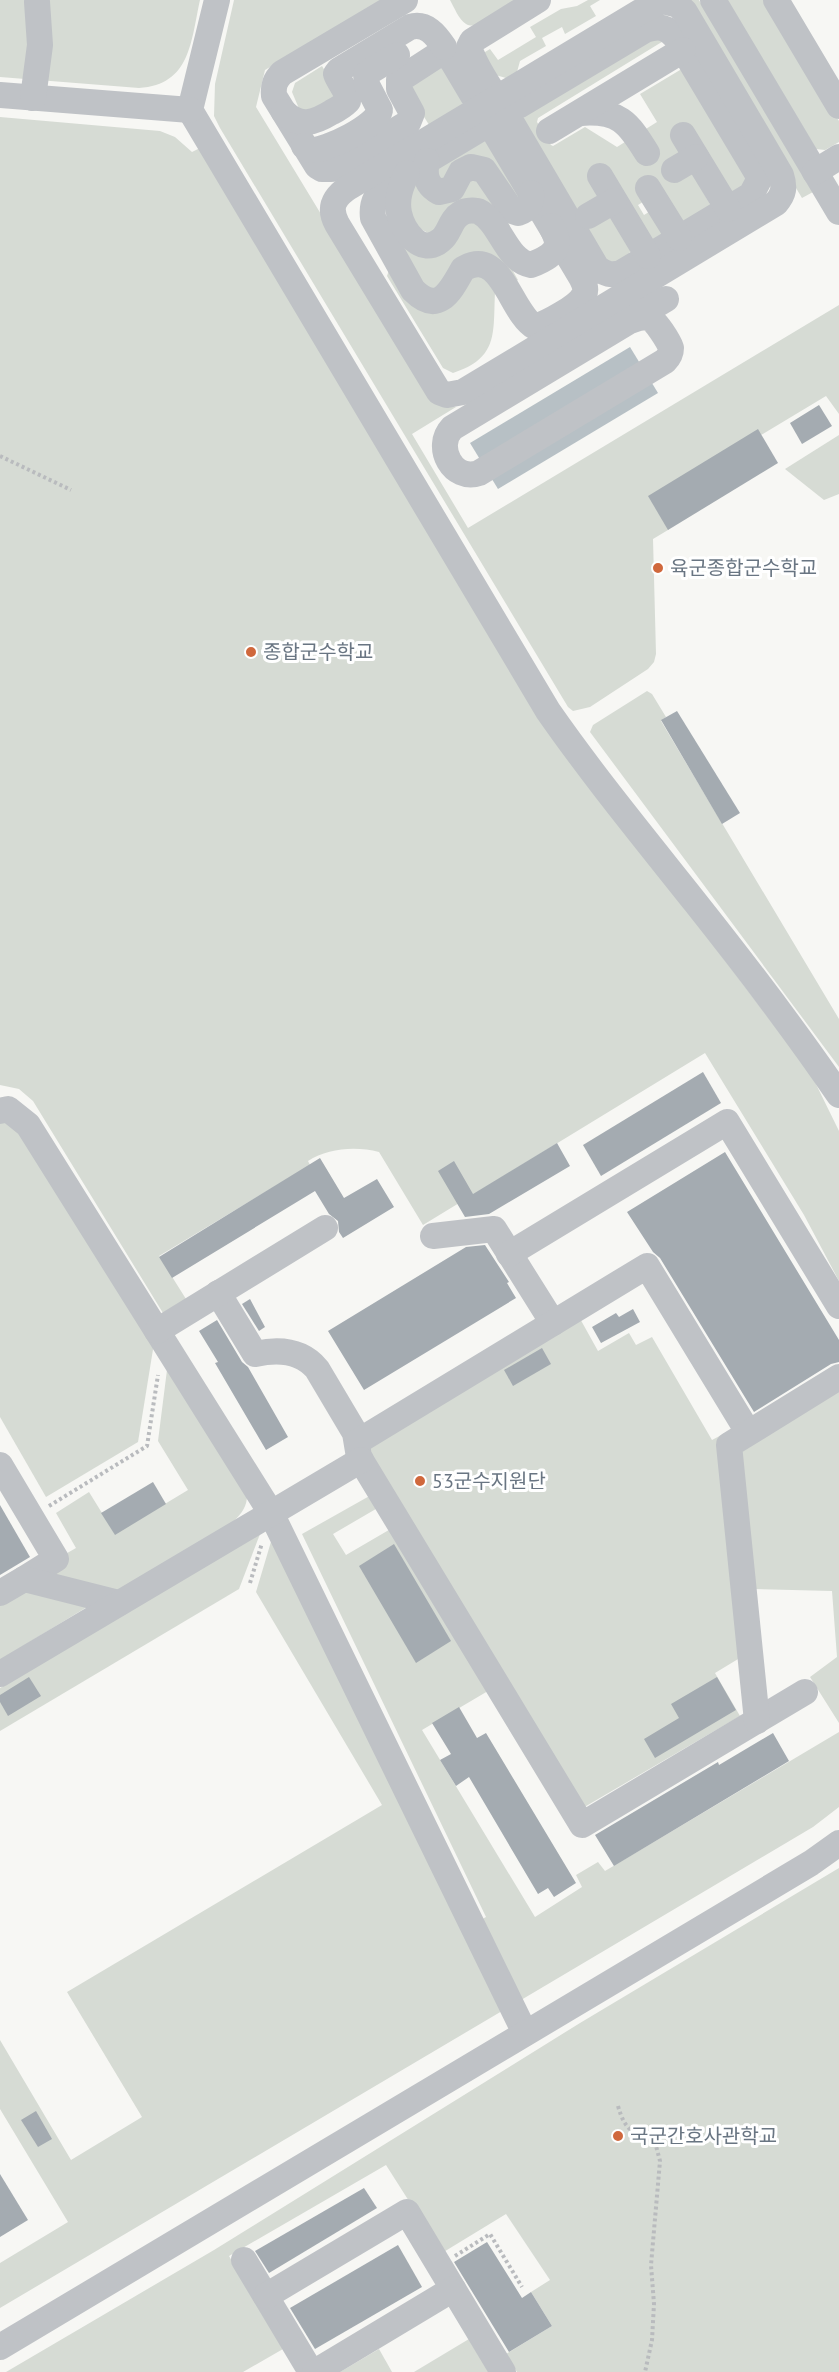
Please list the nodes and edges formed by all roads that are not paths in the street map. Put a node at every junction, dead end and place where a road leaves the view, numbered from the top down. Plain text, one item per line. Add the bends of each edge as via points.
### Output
1 (217, 0) edge
2 (405, 0) edge
3 (538, 0) edge
4 (713, 0) edge
5 (776, 0) edge
6 (37, 2) dead end
7 (683, 50) junction
8 (447, 52) junction
9 (634, 80) junction
10 (0, 95) edge
11 (33, 98) junction
12 (839, 106) edge
13 (190, 110) junction
14 (493, 111) junction
15 (284, 112) junction
16 (580, 113) junction
17 (632, 129) junction
18 (549, 131) dead end
19 (683, 135) dead end
20 (647, 153) dead end
21 (696, 157) junction
22 (839, 157) edge
23 (417, 167) junction
24 (674, 170) dead end
25 (815, 172) junction
26 (600, 176) dead end
27 (531, 193) junction
28 (649, 199) dead end
29 (614, 201) junction
30 (728, 209) junction
31 (839, 212) edge
32 (588, 216) dead end
33 (551, 226) junction
34 (679, 238) junction
35 (648, 256) junction
36 (666, 299) dead end
37 (630, 321) junction
38 (839, 1095) edge
39 (0, 1111) edge
40 (325, 1228) dead end
41 (433, 1236) dead end
42 (510, 1254) junction
43 (218, 1293) junction
44 (839, 1306) edge
45 (553, 1323) junction
46 (160, 1336) junction
47 (839, 1377) edge
48 (748, 1432) junction
49 (359, 1451) junction
50 (0, 1465) edge
51 (271, 1513) junction
52 (24, 1578) junction
53 (0, 1593) edge
54 (119, 1603) junction
55 (0, 1674) edge
56 (805, 1692) dead end
57 (757, 1720) junction
58 (839, 1843) edge
59 (525, 2033) junction
60 (244, 2260) dead end
61 (453, 2289) junction
62 (266, 2296) junction
63 (0, 2347) edge
64 (313, 2372) edge
65 (503, 2372) edge

1 - 13 street
2 - 15 street via 282,73 273,87
3 - 14 street via 472,41 469,47
4 - 25 street
5 - 12 street
6 - 11 street via 40,45
7 - 9 street
7 - 14 street via 670,30 645,30
7 - 30 street via 757,172 759,180 751,195
8 - 14 street
8 - 15 street via 430,30 417,25 410,27 339,70 337,77 348,96 344,104 310,123 292,120
8 - 15 street via 399,80 399,89 412,113 408,123 331,168 317,166
9 - 16 street
9 - 17 street via 626,107
10 - 11 street
11 - 13 street
13 - 38 street via 548,711 585,765 704,913
14 - 14 street via 340,193 332,209 337,224 434,385 447,395 463,392 782,196 781,175 684,12 670,2 653,4
14 - 23 street
14 - 27 street
14 - 35 street via 597,268 613,275
16 - 17 street via 599,111 624,121
16 - 18 street
17 - 20 street
19 - 21 street
21 - 24 street
21 - 30 street
22 - 25 street
23 - 27 street via 439,192 452,189 461,172 471,167 484,170 507,206 518,213 529,207
23 - 33 street via 401,185 398,207 405,229 418,243 435,244 461,213 478,211 490,219 517,259 531,265 555,249 557,241
23 - 33 street via 379,192 372,209 373,218 413,290 426,300 445,297 463,269 478,264 495,271 529,324 535,327 551,320 576,304 584,295 585,285
25 - 31 street
26 - 29 street
27 - 33 street
28 - 34 street
29 - 32 street
29 - 35 street
30 - 34 street
34 - 35 street
36 - 37 street
37 - 37 street via 452,428 444,448 456,470 470,476 479,473 665,361 671,348 655,321 643,317
39 - 46 street via 8,1109 28,1125
40 - 43 street
41 - 42 street via 494,1229
42 - 44 street via 727,1122
42 - 45 street
43 - 46 street
43 - 49 street via 255,1354 290,1352 310,1360 355,1433
45 - 48 street via 647,1266
45 - 49 street
46 - 51 street
47 - 48 street
48 - 57 street via 729,1445
49 - 51 street
49 - 57 street via 582,1825
50 - 52 street via 56,1559
51 - 54 street
51 - 59 street
52 - 53 street
52 - 54 street
54 - 55 street
56 - 57 street
58 - 59 street
59 - 63 street
60 - 62 street
61 - 62 street via 407,2212
61 - 64 street
61 - 65 street
62 - 64 street

